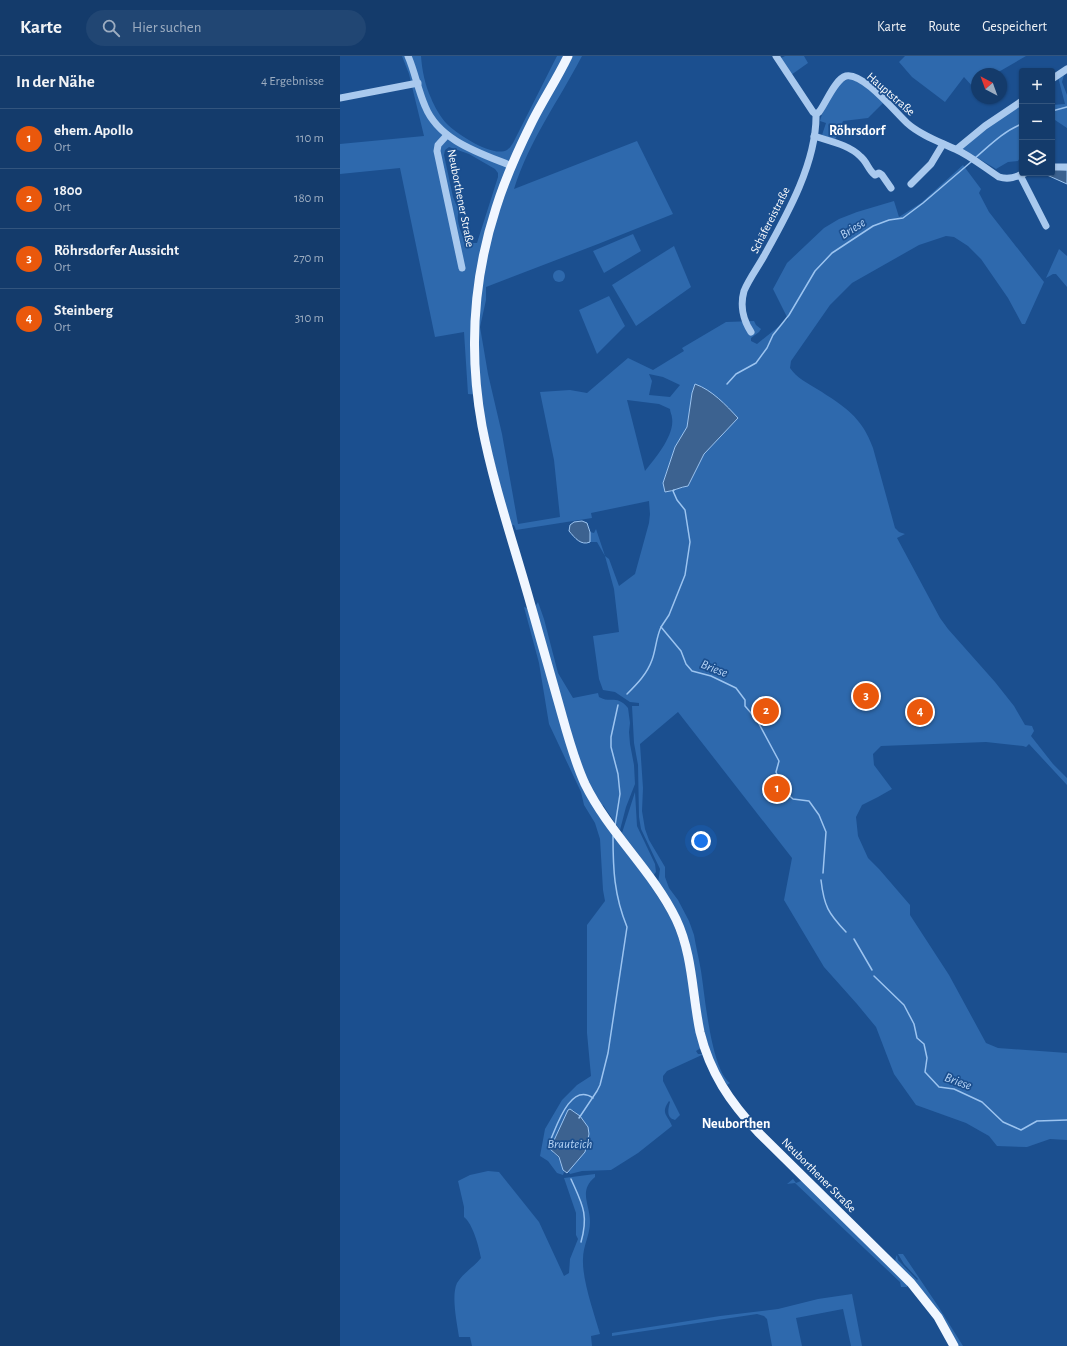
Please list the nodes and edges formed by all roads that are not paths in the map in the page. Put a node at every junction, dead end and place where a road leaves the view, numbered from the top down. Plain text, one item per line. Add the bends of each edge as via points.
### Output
1 (408, 56) edge
2 (568, 56) edge
3 (776, 56) edge
4 (1067, 69) edge
5 (1055, 77) edge
6 (418, 83) junction
7 (340, 98) edge
8 (1019, 103) edge
9 (816, 114) junction
10 (447, 135) junction
11 (814, 136) junction
12 (943, 144) junction
13 (956, 149) junction
14 (512, 166) junction
15 (1055, 167) edge
16 (1067, 167) edge
17 (1019, 175) edge
18 (1024, 176) edge
19 (911, 184) dead end
20 (891, 188) dead end
21 (1046, 226) dead end
22 (462, 268) dead end
23 (751, 332) dead end
24 (954, 1346) edge

1 - 6 street, Neuborthener Straße
2 - 14 main road, Neuborthener Straße via 532,122
3 - 9 street
4 - 5 street
6 - 7 street
6 - 10 street, Neuborthener Straße via 429,114
8 - 13 street
9 - 11 street, Schäfereistraße
9 - 12 street, Hauptstraße via 840,79 849,76 870,86 909,125
10 - 14 street, Neuborthener Straße
10 - 22 street, Neuborthener Straße via 438,145 437,151
11 - 20 street via 860,156 872,174 882,175
11 - 23 street, Schäfereistraße via 804,174 791,204 744,292 742,312
12 - 13 street, Hauptstraße
12 - 19 street via 931,164
13 - 17 street, Hauptstraße via 999,177 1005,179
14 - 24 main road, Neuborthener Straße via 485,243 477,291 475,348 478,398 494,474 584,782 602,812 660,892 679,926 690,963 700,1032 709,1059 729,1099 758,1132 911,1283 938,1317
15 - 16 street
18 - 21 street

